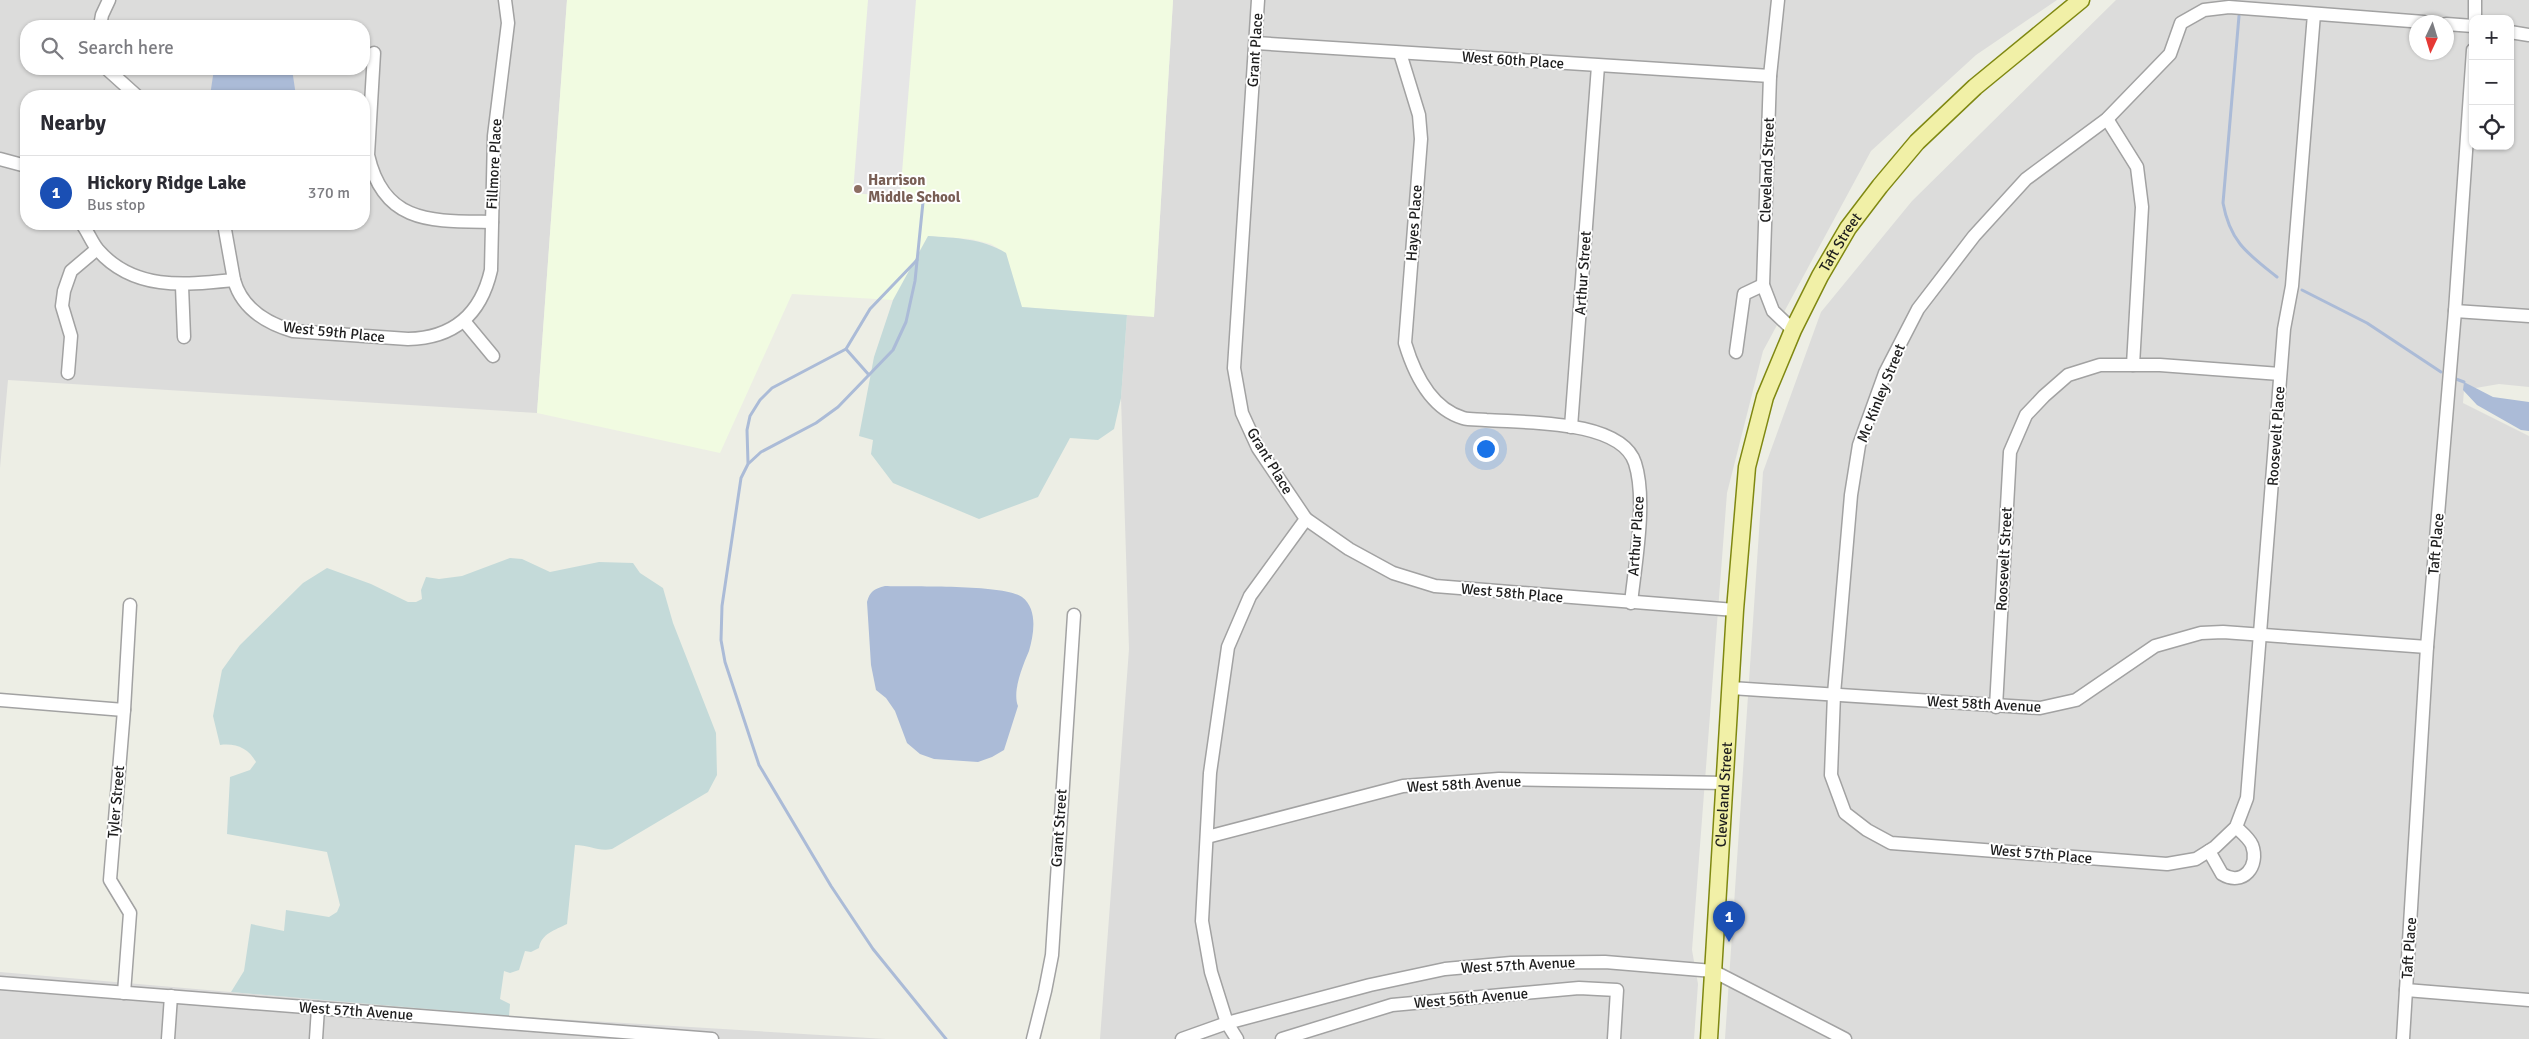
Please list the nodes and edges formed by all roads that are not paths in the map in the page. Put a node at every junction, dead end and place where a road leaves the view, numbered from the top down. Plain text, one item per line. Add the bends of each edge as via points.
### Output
1 (108, 0) edge
2 (505, 0) edge
3 (1258, 0) edge
4 (1778, 0) edge
5 (2475, 0) edge
6 (2075, 5) edge
7 (2314, 14) junction
8 (2475, 15) edge
9 (101, 20) edge
10 (2409, 21) edge
11 (2454, 25) edge
12 (2469, 26) edge
13 (2514, 33) edge
14 (2529, 35) edge
15 (1256, 43) junction
16 (374, 52) dead end
17 (1400, 53) junction
18 (2472, 60) edge
19 (1598, 66) junction
20 (114, 75) edge
21 (1770, 76) junction
22 (130, 90) edge
23 (2108, 118) junction
24 (370, 121) edge
25 (0, 159) edge
26 (370, 163) edge
27 (20, 164) edge
28 (492, 222) junction
29 (86, 230) edge
30 (225, 230) edge
31 (97, 249) junction
32 (234, 280) junction
33 (1763, 285) junction
34 (182, 286) junction
35 (2455, 311) junction
36 (2529, 316) edge
37 (464, 321) junction
38 (1793, 330) junction
39 (184, 336) dead end
40 (1736, 352) dead end
41 (493, 356) dead end
42 (2133, 365) junction
43 (68, 373) dead end
44 (2280, 374) junction
45 (1571, 427) junction
46 (1306, 519) junction
47 (1740, 550) joint
48 (1631, 603) junction
49 (130, 605) dead end
50 (1735, 610) junction
51 (1074, 615) dead end
52 (2261, 635) junction
53 (2427, 647) junction
54 (1731, 688) junction
55 (1834, 694) junction
56 (0, 700) edge
57 (1996, 707) junction
58 (124, 710) junction
59 (1726, 783) junction
60 (2236, 827) junction
61 (1867, 830) joint
62 (1207, 837) junction
63 (2212, 849) junction
64 (1713, 971) junction
65 (0, 982) edge
66 (2406, 990) junction
67 (124, 992) junction
68 (172, 996) junction
69 (2529, 1000) edge
70 (318, 1008) junction
71 (1227, 1023) junction
72 (168, 1039) edge
73 (316, 1039) edge
74 (712, 1039) edge
75 (1033, 1039) edge
76 (1182, 1039) edge
77 (1237, 1039) edge
78 (1282, 1039) edge
79 (1614, 1039) edge
80 (1709, 1039) edge
81 (1845, 1039) edge
82 (2403, 1039) edge

1 - 9 street
2 - 28 street, Fillmore Place via 508,24 494,136
3 - 15 street, Grant Place
4 - 21 street, Cleveland Street
5 - 8 street
6 - 38 main road, Taft Street via 1974,87 1917,142 1848,228
7 - 10 street
7 - 23 street, Mc Kinley Street via 2228,7 2204,10 2182,24 2170,54
7 - 44 street, Roosevelt Place via 2296,247
11 - 12 street
13 - 14 street
15 - 17 street, West 60th Place
15 - 46 street, Grant Place via 1234,368 1242,412 1258,448
16 - 24 street
17 - 19 street, West 60th Place
17 - 45 street, Hayes Place via 1419,115 1421,139 1405,343 1413,370 1438,404 1463,418
18 - 35 street, Taft Place
19 - 21 street, West 60th Place
19 - 45 street, Arthur Street
20 - 22 street
21 - 33 street, Cleveland Street
23 - 42 street via 2137,166 2142,207
23 - 55 street, Mc Kinley Street via 2026,179 1974,236 1918,309 1885,373 1860,445 1851,495
25 - 27 street
26 - 28 street via 386,197 394,205 420,218
28 - 37 street, Fillmore Place via 492,270 479,303
29 - 31 street
30 - 32 street, West 59th Place
31 - 34 street via 131,274 154,283
31 - 43 street via 71,271 64,291 62,306 71,336
32 - 34 street
32 - 37 street, West 59th Place via 244,303 252,310 276,326 293,330 427,339
33 - 38 street, Cleveland Street via 1773,311
33 - 40 street via 1744,294
34 - 39 street
35 - 36 street
35 - 53 street, Taft Place
37 - 41 street
38 - 47 main road, Taft Street via 1765,397 1747,467
42 - 44 street
42 - 57 street, Roosevelt Street via 2100,365 2068,375 2026,415 2010,452
44 - 52 street, Roosevelt Place
45 - 48 street, Arthur Place via 1599,432 1622,444 1635,462 1640,492
46 - 48 street, West 58th Place via 1393,574 1435,586
46 - 62 street via 1250,596 1228,647 1210,773
47 - 50 main road, Cleveland Street
48 - 50 street, West 58th Place
49 - 58 street, Tyler Street
50 - 54 main road, Cleveland Street
51 - 75 street, Grant Street via 1052,954
52 - 53 street, West 58th Avenue
52 - 57 street, West 58th Avenue via 2201,633 2178,638 2155,646 2076,700 2040,708
52 - 60 street, Roosevelt Place via 2247,798
53 - 66 street, Taft Place
54 - 55 street, West 58th Avenue
54 - 59 main road, Cleveland Street
55 - 57 street, West 58th Avenue
55 - 61 street, Mc Kinley Street via 1831,775 1845,813
56 - 58 street
58 - 67 street, Tyler Street via 110,880 130,912
59 - 62 street, West 58th Avenue via 1498,780 1403,786
59 - 64 main road, Cleveland Street
60 - 63 street, Roosevelt Place
60 - 63 street via 2251,843 2253,850 2253,865 2246,875 2235,879 2222,874
61 - 63 street, West 57th Place via 1891,843 2168,864 2196,859
62 - 71 street via 1202,921 1211,972
64 - 71 street, West 57th Avenue via 1604,962 1511,963 1446,969 1370,985
64 - 80 main road, Cleveland Street
64 - 81 street, West 57th Avenue
65 - 67 street, West 57th Avenue
66 - 69 street
66 - 82 street, Taft Place
67 - 68 street, West 57th Avenue
68 - 70 street, West 57th Avenue
68 - 72 street
70 - 73 street
70 - 74 street, West 57th Avenue
71 - 76 street, West 57th Avenue
71 - 77 street
78 - 79 street, West 56th Avenue via 1392,1005 1579,988 1616,990

